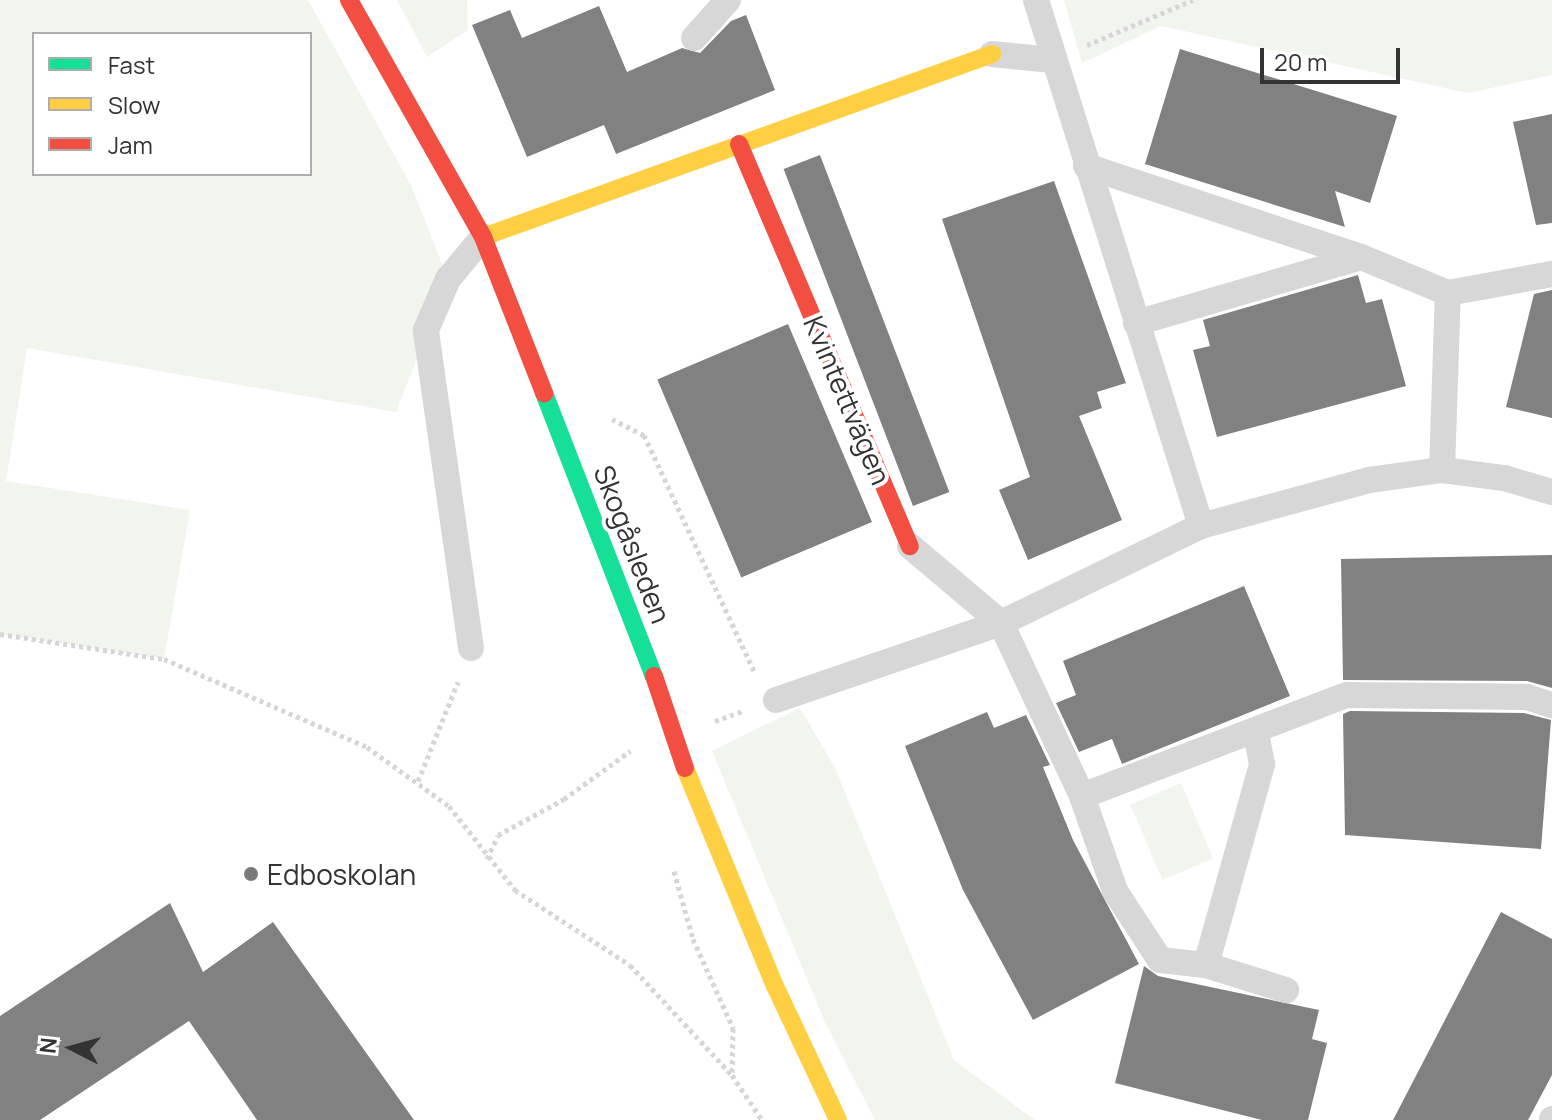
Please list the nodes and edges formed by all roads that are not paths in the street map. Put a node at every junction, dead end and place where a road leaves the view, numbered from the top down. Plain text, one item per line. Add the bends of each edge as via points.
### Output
1 (349, 0) edge
2 (728, 0) edge
3 (1036, 0) edge
4 (694, 38) dead end
5 (992, 54) joint
6 (1052, 60) junction
7 (739, 144) junction
8 (1086, 166) junction
9 (483, 237) junction
10 (1361, 257) junction
11 (1552, 274) edge
12 (1448, 293) junction
13 (1136, 323) junction
14 (1442, 470) junction
15 (1552, 492) edge
16 (1201, 526) junction
17 (910, 546) joint
18 (1001, 623) junction
19 (471, 648) road end
20 (776, 700) road end
21 (1552, 705) edge
22 (1256, 733) junction
23 (1082, 796) junction
24 (1206, 965) junction
25 (1286, 990) dead end
26 (838, 1120) edge

1 - 9 street, Skogåsleden
2 - 4 lane
3 - 6 lane
5 - 6 lane
5 - 7 street
6 - 8 lane
7 - 9 street
7 - 17 street, Kvintettvägen
8 - 10 lane
8 - 13 lane
9 - 19 lane via 448,279 426,330
9 - 26 street, Skogåsleden, bridge via 685,768 775,986
10 - 12 lane
10 - 13 lane
11 - 12 lane
12 - 14 lane
13 - 16 lane
14 - 15 lane via 1504,478
14 - 16 lane via 1369,480
16 - 18 lane
17 - 18 lane, Kvintettvägen
18 - 20 lane
18 - 23 lane
21 - 22 lane via 1527,697 1347,695
22 - 23 lane
22 - 24 lane via 1262,764
23 - 24 lane via 1115,891 1160,960
24 - 25 lane

